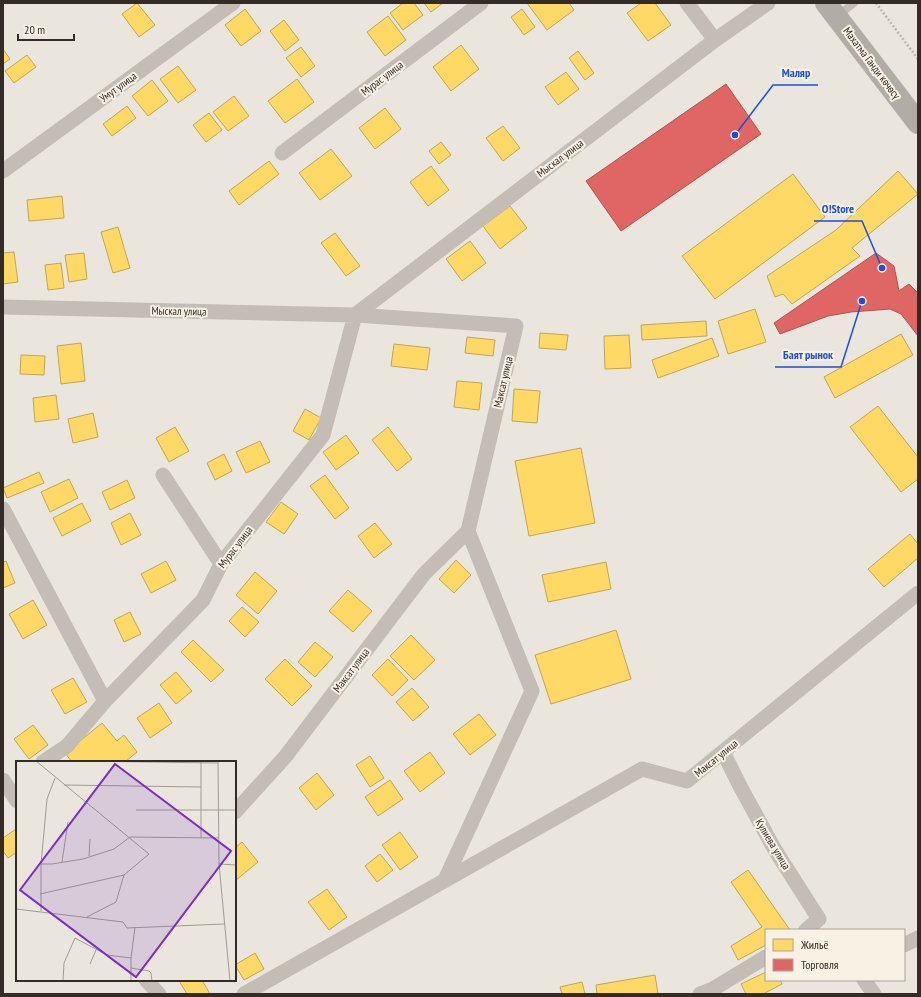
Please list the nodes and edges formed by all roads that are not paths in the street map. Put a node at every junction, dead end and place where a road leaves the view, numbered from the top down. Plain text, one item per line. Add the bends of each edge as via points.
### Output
1 (233, 3) edge
2 (481, 3) edge
3 (687, 3) edge
4 (768, 3) edge
5 (854, 3) edge
6 (831, 10) edge
7 (715, 40) junction
8 (915, 113) edge
9 (282, 154) dead end
10 (3, 171) edge
11 (3, 307) edge
12 (354, 315) junction
13 (516, 326) joint
14 (163, 475) dead end
15 (3, 509) edge
16 (468, 530) junction
17 (221, 564) junction
18 (918, 593) edge
19 (105, 701) junction
20 (723, 752) junction
21 (44, 761) edge
22 (9, 781) edge
23 (16, 798) edge
24 (236, 811) edge
25 (445, 880) junction
26 (823, 925) edge
27 (809, 929) edge
28 (918, 938) edge
29 (905, 944) edge
30 (765, 958) edge
31 (147, 981) edge
32 (865, 981) edge
33 (159, 994) edge
34 (244, 994) edge
35 (700, 994) edge
36 (874, 994) edge

1 - 10 street, Умут улица
2 - 9 street, Мурас улица
3 - 7 street
4 - 7 street, Мыскал улица
5 - 6 lane
6 - 8 main road, Махатма Ганди көчөсү
7 - 12 street, Мыскал улица
11 - 12 street, Мыскал улица
12 - 13 street, Мыскал улица
12 - 17 street, Мурас улица via 323,435
13 - 16 street, Максат улица
14 - 17 street
15 - 19 street
16 - 24 street, Максат улица via 424,574 285,757
16 - 25 street via 532,691
17 - 19 street, Мурас улица via 203,600
18 - 20 street, Максат улица
19 - 21 street, Мурас улица via 67,746
20 - 25 street, Максат улица via 687,781 642,770
20 - 26 street, Кулиева улица via 775,850
22 - 23 street
25 - 34 street, Максат улица
26 - 27 street, Кулиева улица
28 - 29 street
30 - 35 street
31 - 33 street
32 - 36 street

